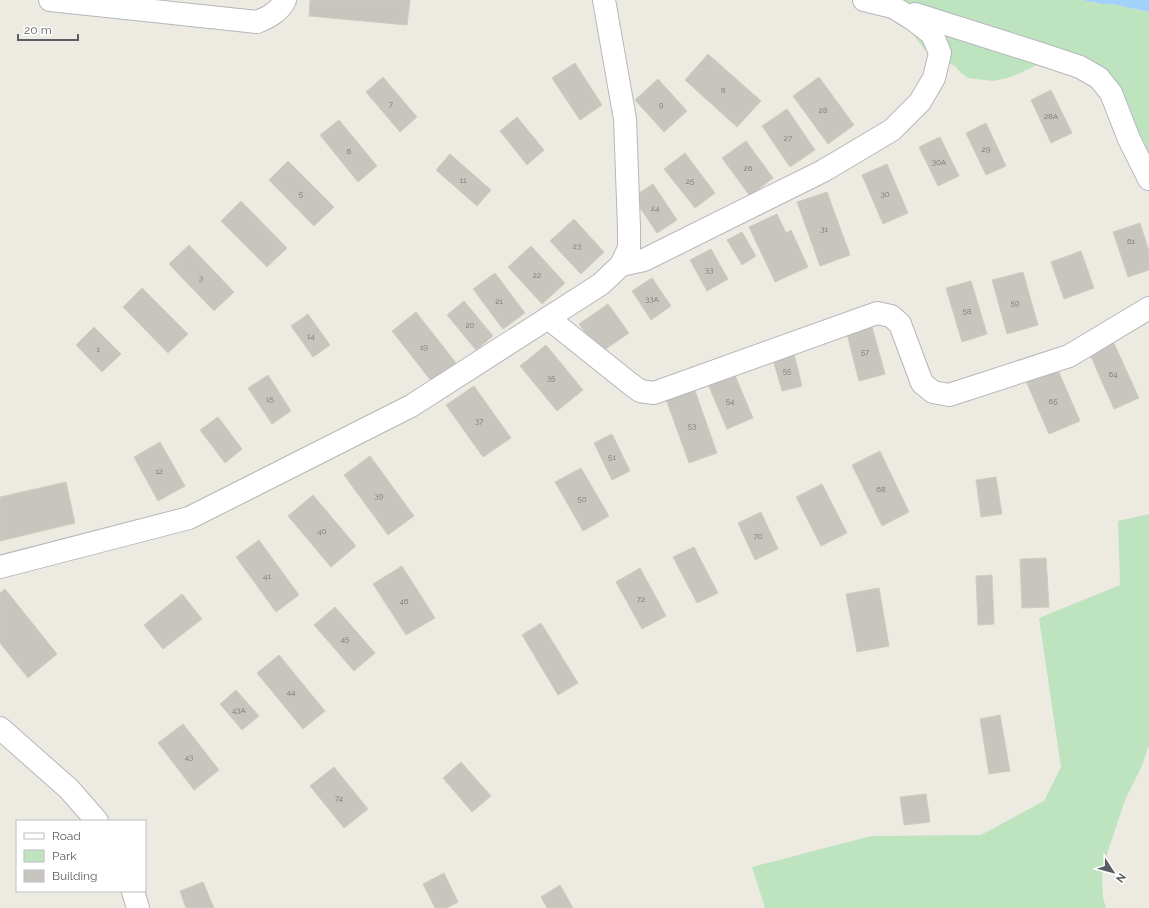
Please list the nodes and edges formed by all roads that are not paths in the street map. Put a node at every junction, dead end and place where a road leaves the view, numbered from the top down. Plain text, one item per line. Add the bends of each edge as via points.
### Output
1 (50, 0) edge
2 (285, 0) edge
3 (604, 0) edge
4 (864, 0) edge
5 (127, 4) edge
6 (893, 7) junction
7 (1149, 179) edge
8 (620, 265) junction
9 (1149, 308) edge
10 (548, 318) junction
11 (0, 567) edge
12 (0, 728) edge
13 (96, 820) edge
14 (133, 892) edge
15 (138, 908) edge

1 - 5 street
2 - 5 street via 270,17 257,22
3 - 8 street via 625,119 629,248
4 - 6 street
6 - 7 street via 1043,54 1080,67 1099,78 1111,93 1129,139
6 - 8 street via 932,34 940,53 934,78 920,102 892,130 823,171 644,260
8 - 10 street via 601,284
9 - 10 street via 1069,356 949,394 933,392 922,383 900,324 891,316 877,313 654,393 640,391
10 - 11 street via 411,406 189,518
12 - 13 street via 69,789
14 - 15 street

